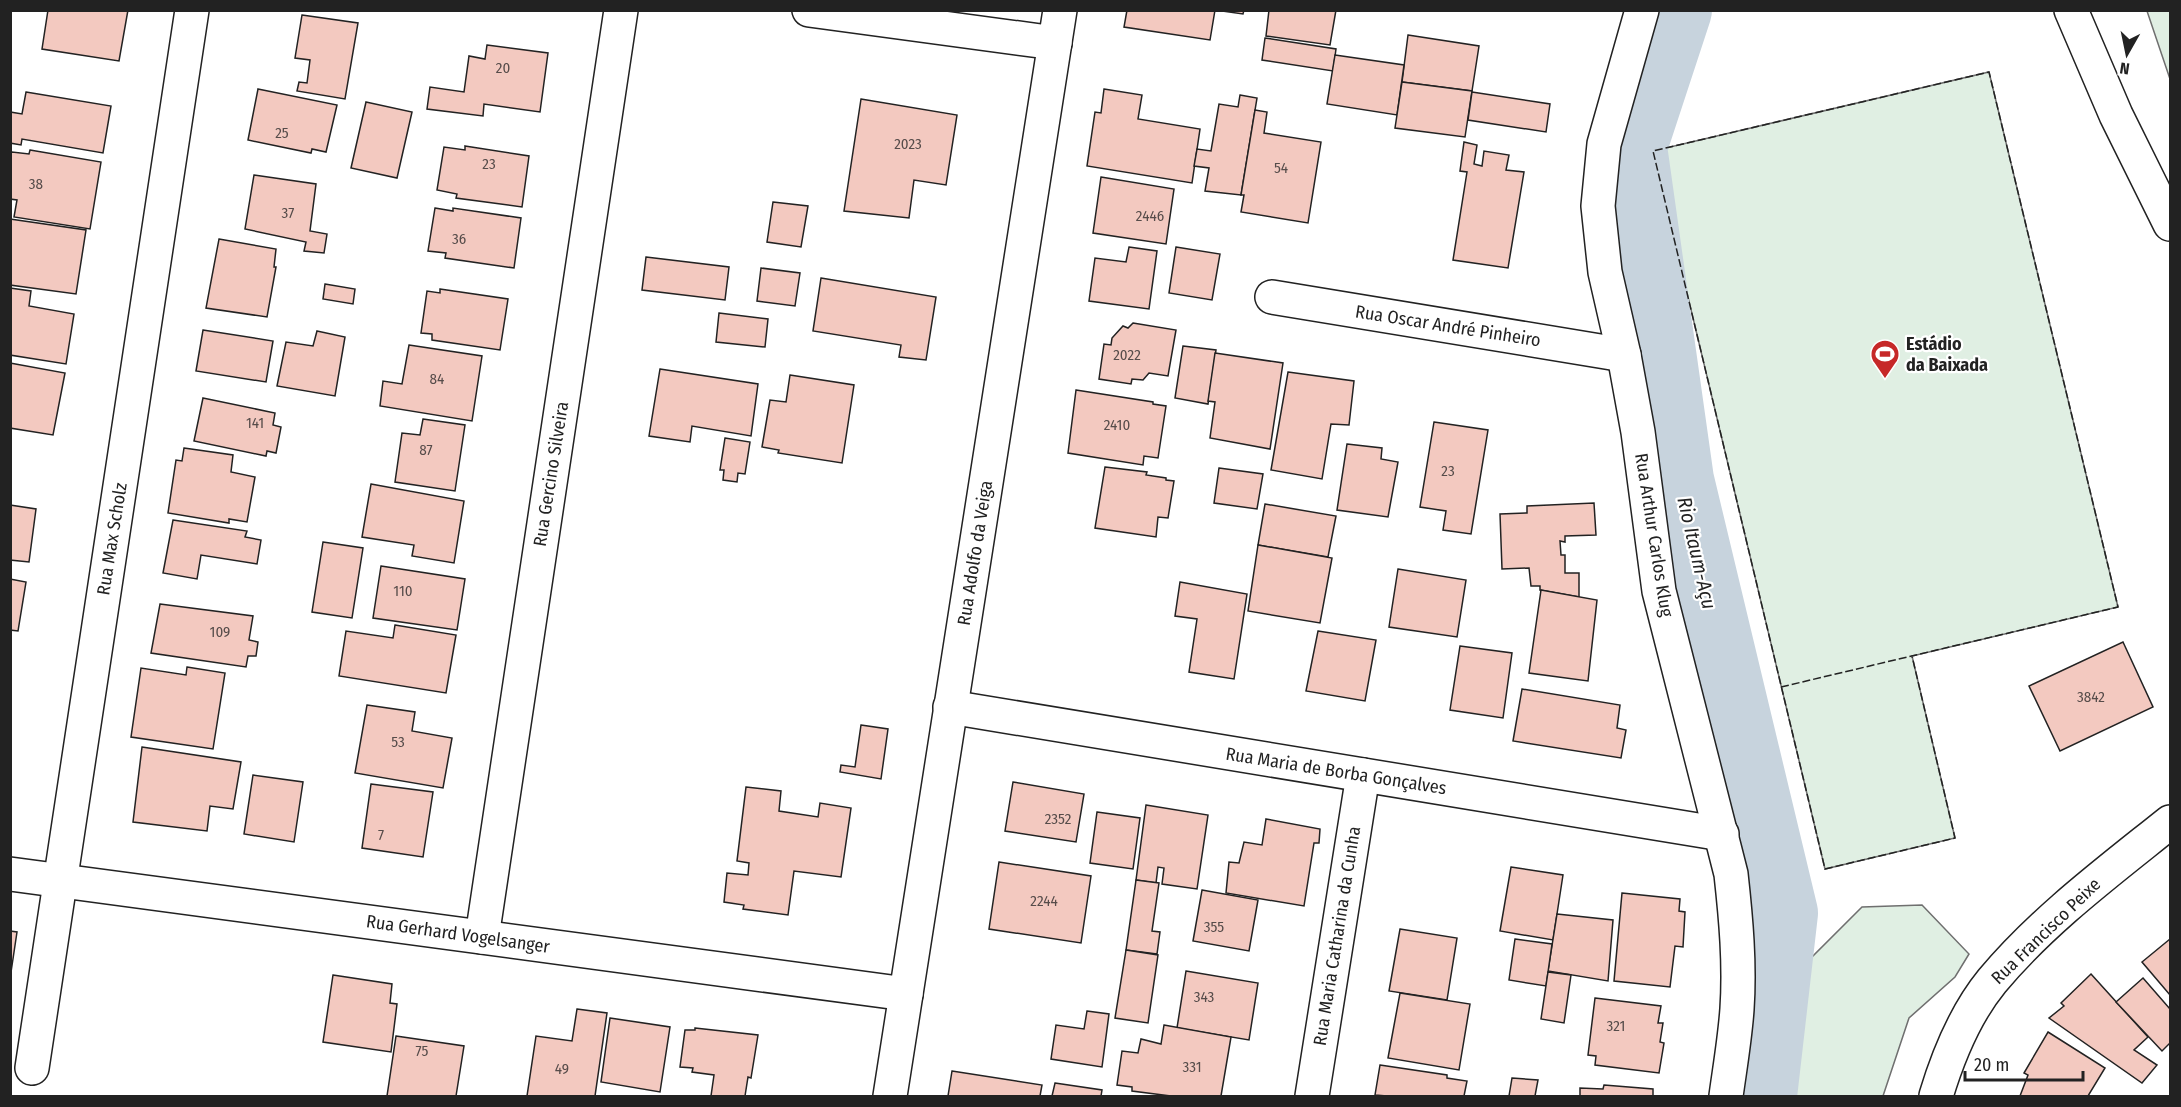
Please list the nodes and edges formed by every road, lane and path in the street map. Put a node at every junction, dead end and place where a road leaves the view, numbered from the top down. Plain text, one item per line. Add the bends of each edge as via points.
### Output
1 (192, 10) edge
2 (621, 10) edge
3 (809, 10) edge
4 (1059, 10) edge
5 (1642, 10) edge
6 (2071, 10) edge
7 (1054, 43) junction
8 (2170, 224) edge
9 (1272, 297) dead end
10 (1624, 355) junction
11 (950, 707) junction
12 (1363, 775) junction
13 (2170, 822) edge
14 (1722, 834) junction
15 (10, 874) edge
16 (61, 880) junction
17 (482, 937) junction
18 (906, 994) junction
19 (32, 1068) dead end
20 (890, 1096) edge
21 (1312, 1096) edge
22 (1726, 1096) edge
23 (1936, 1096) edge

1 - 16 street, Rua Max Scholz
2 - 17 street, Rua Gercino Silveira
3 - 7 street
4 - 7 street, Rua Adolfo da Veiga
5 - 10 street, Rua Arthur Carlos Klug via 1604,144 1598,206 1605,272
6 - 8 street via 2116,115
7 - 11 street, Rua Adolfo da Veiga
9 - 10 street, Rua Oscar André Pinheiro
10 - 14 street, Rua Arthur Carlos Klug via 1659,591
11 - 12 street, Rua Maria de Borba Gonçalves
11 - 18 street, Rua Adolfo da Veiga
12 - 14 street, Rua Maria de Borba Gonçalves
12 - 21 street, Rua Maria Catharina da Cunha
13 - 23 street, Rua Francisco Peixe via 2085,890 1991,982 1960,1033
14 - 22 street, Rua Arthur Carlos Klug via 1736,912 1738,965 1737,1009
15 - 16 street, Rua Gerhard Vogelsanger
16 - 17 street, Rua Gerhard Vogelsanger
16 - 19 street, Rua Max Scholz
17 - 18 street, Rua Gerhard Vogelsanger
18 - 20 street, Rua Adolfo da Veiga

